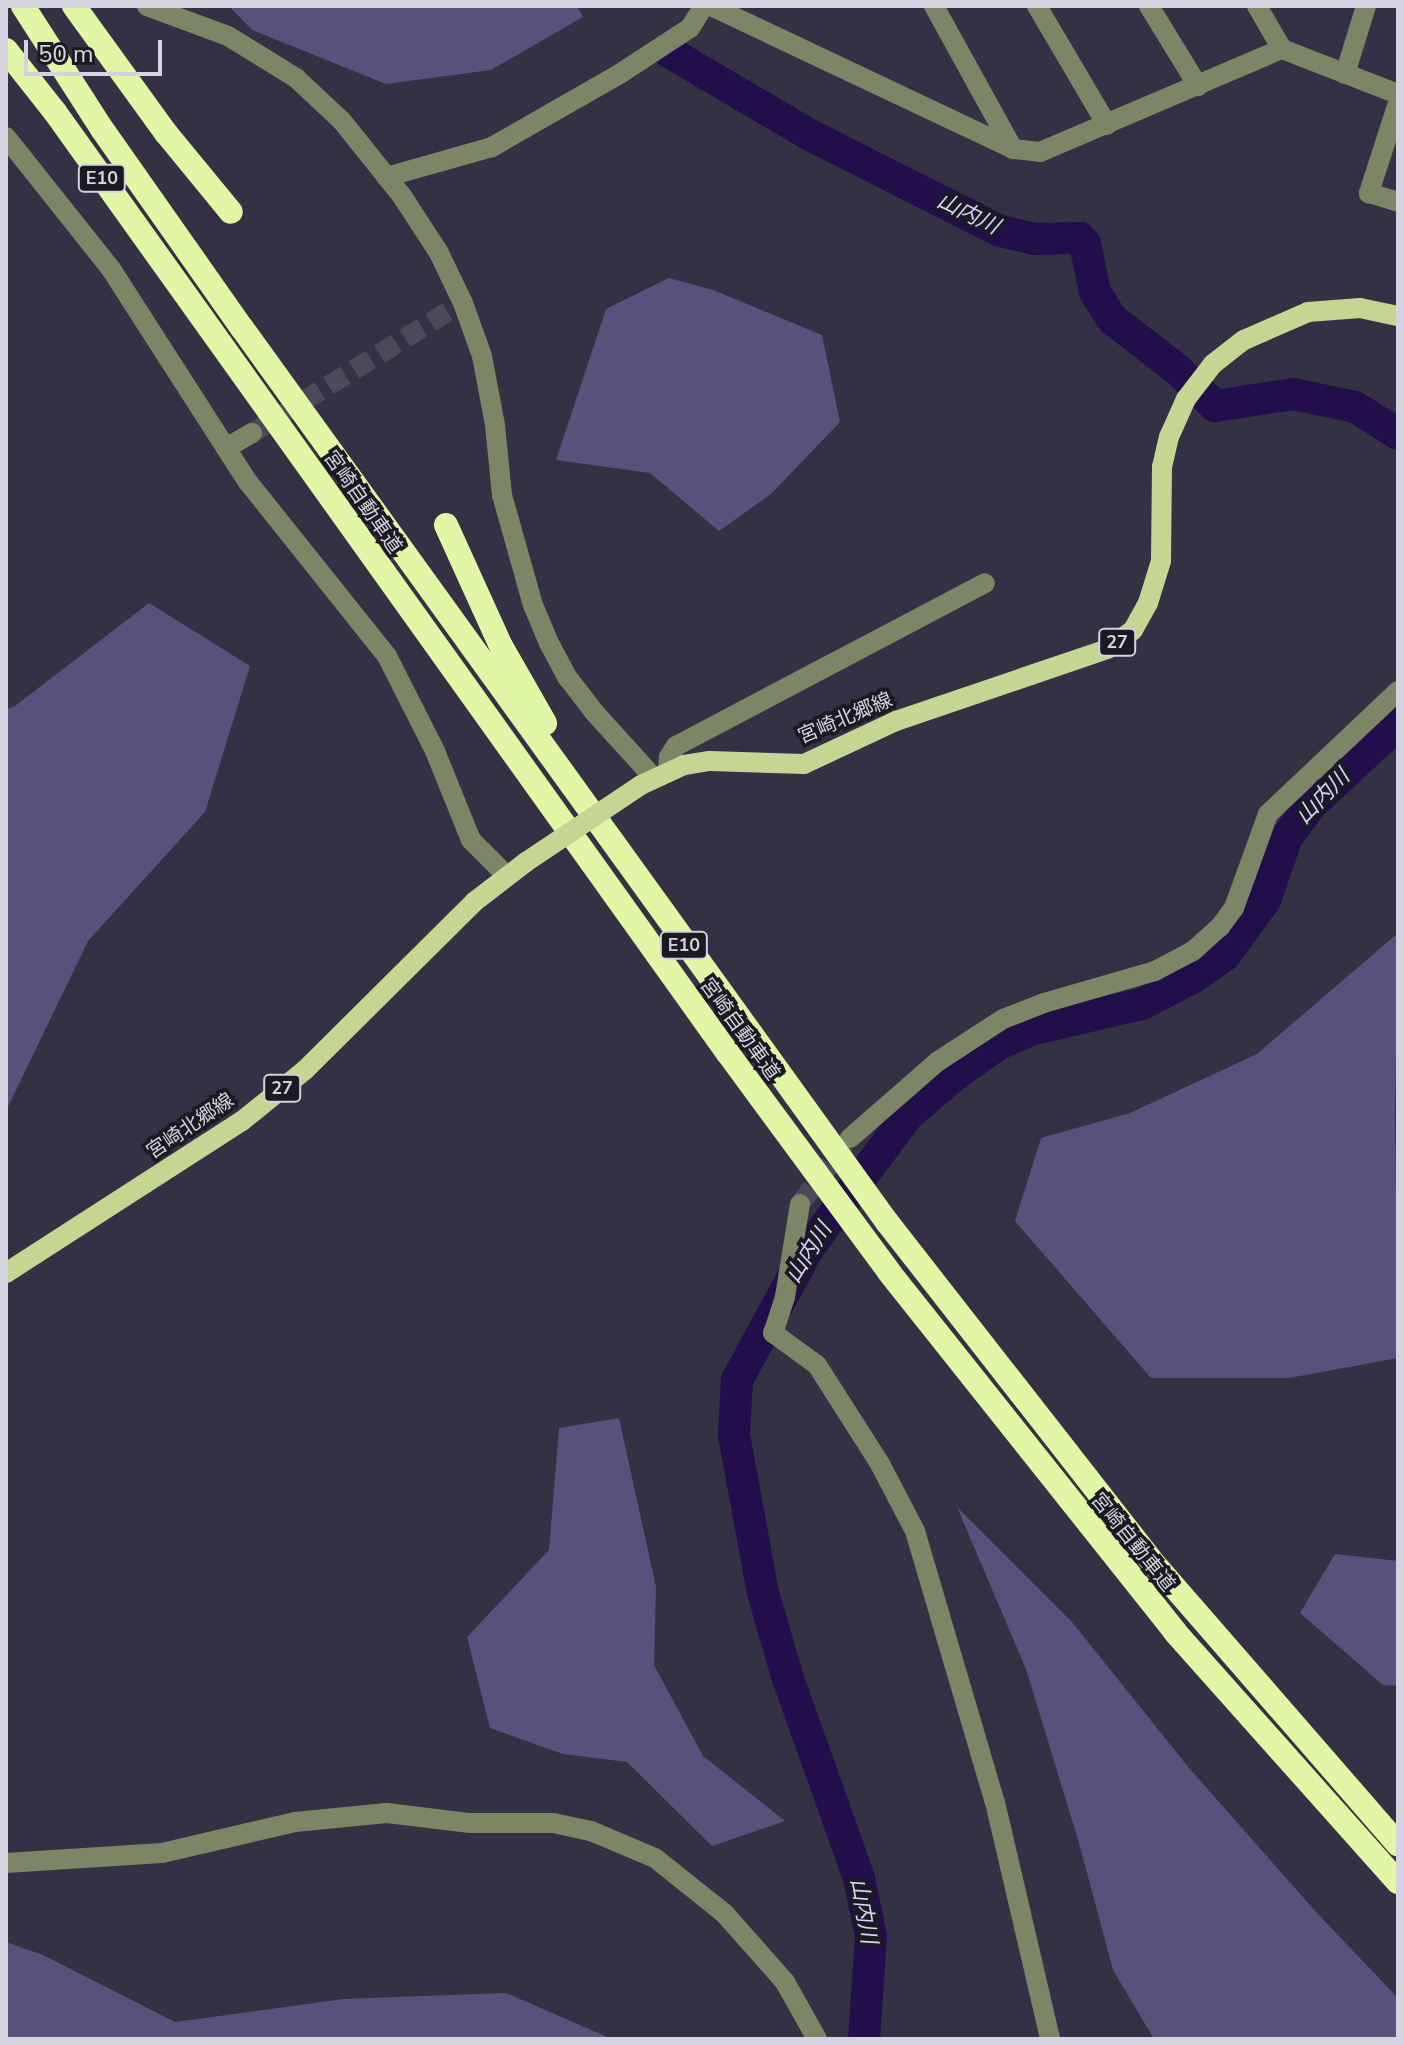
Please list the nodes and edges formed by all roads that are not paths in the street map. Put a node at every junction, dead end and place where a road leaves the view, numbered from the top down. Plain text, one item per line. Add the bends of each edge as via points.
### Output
1 (23, 6) edge
2 (74, 6) edge
3 (147, 6) edge
4 (704, 6) edge
5 (711, 6) edge
6 (754, 6) edge
7 (934, 6) edge
8 (1037, 6) edge
9 (1149, 6) edge
10 (1257, 6) edge
11 (1366, 6) edge
12 (734, 17) junction
13 (1282, 49) junction
14 (6, 50) edge
15 (1345, 74) junction
16 (1198, 86) junction
17 (1398, 94) edge
18 (1398, 103) edge
19 (1107, 125) junction
20 (6, 137) edge
21 (1013, 149) junction
22 (386, 177) junction
23 (1398, 202) edge
24 (231, 212) dead end
25 (1398, 316) edge
26 (252, 433) tunnel mouth
27 (226, 448) junction
28 (446, 525) dead end
29 (985, 583) dead end
30 (1398, 691) edge
31 (654, 778) junction
32 (507, 876) junction
33 (690, 953) junction
34 (850, 1138) tunnel mouth
35 (800, 1204) tunnel mouth
36 (6, 1273) edge
37 (1398, 1844) edge
38 (6, 1863) edge
39 (1398, 1882) edge
40 (817, 2039) edge
41 (1050, 2039) edge

1 - 33 highway, 宮崎自動車道 / E10 via 172,229
2 - 24 highway
3 - 22 street via 228,36 296,78 342,121
4 - 22 street via 678,36 492,147
5 - 12 street
6 - 12 street
7 - 21 street
8 - 19 street
9 - 16 street
10 - 13 street
11 - 15 street
12 - 21 street
13 - 15 street
13 - 16 street
14 - 39 highway, 宮崎自動車道 / E10 via 889,1272 1175,1632
15 - 17 street
16 - 19 street
18 - 23 street via 1369,193
19 - 21 street via 1040,152
20 - 27 street via 111,269
22 - 31 street via 439,253 482,356 502,495 533,605 568,678
25 - 31 main road, 宮崎北郷線 / 27 via 1360,308 1308,312 1244,340 1213,364 1186,399 1169,437 1162,467 1161,561 1148,603 1133,630 1107,649 896,721 804,764 710,761
26 - 27 street
27 - 32 street via 387,656 435,751 471,840
28 - 33 highway via 529,700 664,897
29 - 31 street via 676,746
30 - 34 street via 1268,814 1234,908 1193,951 1155,971 1003,1019 937,1062
31 - 32 main road, 宮崎北郷線 / 27, bridge
32 - 36 main road, 宮崎北郷線 / 27 via 474,902 305,1070 253,1113
33 - 37 highway, 宮崎自動車道 / E10 via 989,1356 1150,1559
35 - 41 street via 785,1297 773,1333 817,1365 915,1531 995,1802
38 - 40 street via 162,1853 295,1822 387,1813 492,1825 553,1823 591,1831 655,1858 724,1913 785,1982

